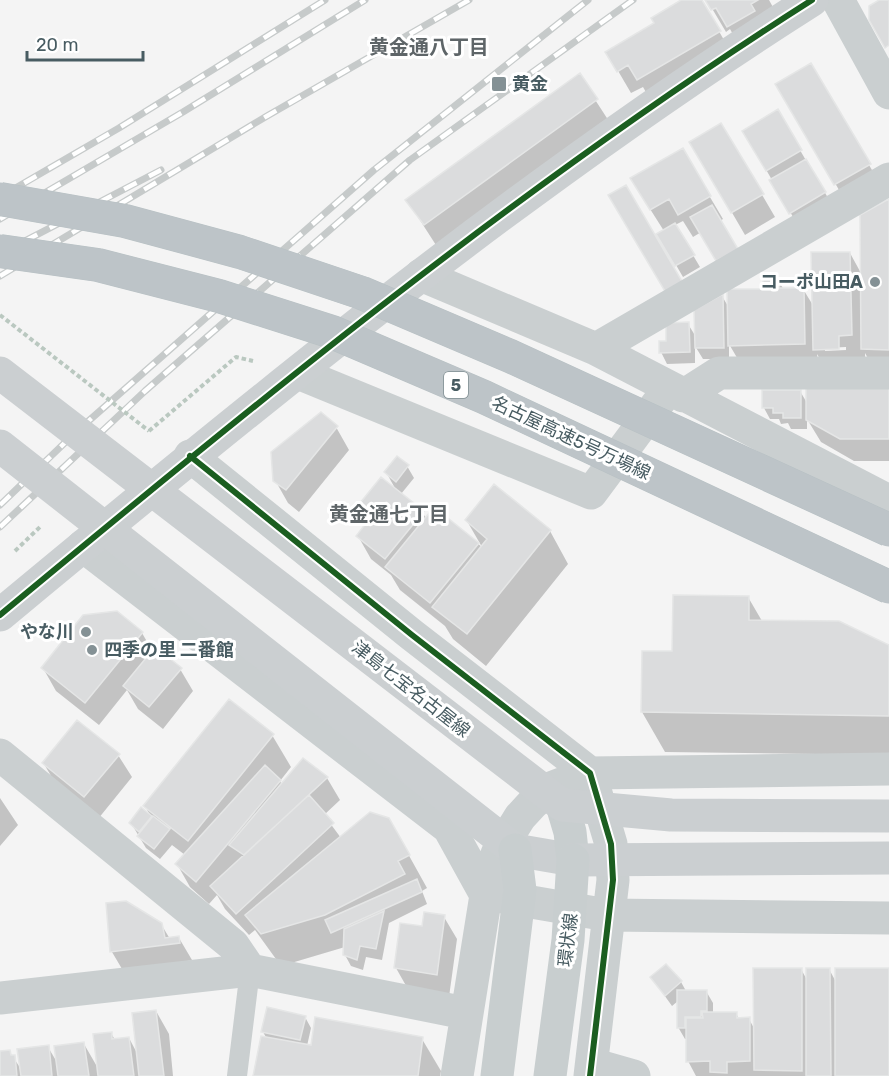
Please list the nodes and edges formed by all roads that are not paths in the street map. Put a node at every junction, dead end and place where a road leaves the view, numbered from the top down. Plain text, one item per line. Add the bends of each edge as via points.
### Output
1 (812, 0) edge
2 (838, 0) edge
3 (889, 93) edge
4 (889, 179) edge
5 (0, 199) edge
6 (0, 251) edge
7 (421, 275) junction
8 (596, 350) junction
9 (0, 373) edge
10 (298, 373) junction
11 (889, 373) edge
12 (675, 393) junction
13 (0, 446) edge
14 (190, 456) junction
15 (889, 501) edge
16 (889, 530) edge
17 (83, 546) junction
18 (889, 587) edge
19 (0, 615) edge
20 (0, 755) edge
21 (889, 769) edge
22 (590, 773) junction
23 (562, 804) junction
24 (889, 816) edge
25 (515, 850) junction
26 (889, 858) edge
27 (573, 860) junction
28 (486, 895) junction
29 (607, 915) junction
30 (889, 918) edge
31 (250, 970) junction
32 (0, 998) edge
33 (465, 1013) junction
34 (591, 1070) edge
35 (237, 1076) edge
36 (457, 1076) edge
37 (498, 1076) edge
38 (550, 1076) edge
39 (634, 1076) edge

1 - 7 main road via 704,69
2 - 3 street
4 - 8 street
5 - 16 highway, bridge via 125,221 240,252 362,293 510,356
6 - 18 highway, 名古屋高速5号万場線 / 5, bridge via 98,266 219,296 332,332 484,397
7 - 8 street
7 - 10 main road
8 - 12 street
9 - 23 main road, 津島七宝名古屋線, bridge
10 - 12 street via 591,493
10 - 14 main road
11 - 12 street via 719,373
12 - 15 street
13 - 25 main road, bridge
14 - 17 main road
14 - 22 street
17 - 19 main road
17 - 28 street via 449,828
20 - 31 street via 233,945
21 - 22 street
22 - 28 street via 551,788 520,817 497,854
22 - 29 street via 611,844 613,880
23 - 24 main road, bridge via 671,815
23 - 27 main road, 環状線
25 - 27 main road
25 - 37 main road, bridge via 520,890
26 - 27 main road, bridge
27 - 38 main road, 環状線, bridge via 568,940
28 - 29 street
28 - 33 street
29 - 30 street
29 - 34 street
31 - 32 street
31 - 33 street
31 - 35 lane
33 - 36 street
34 - 39 street

